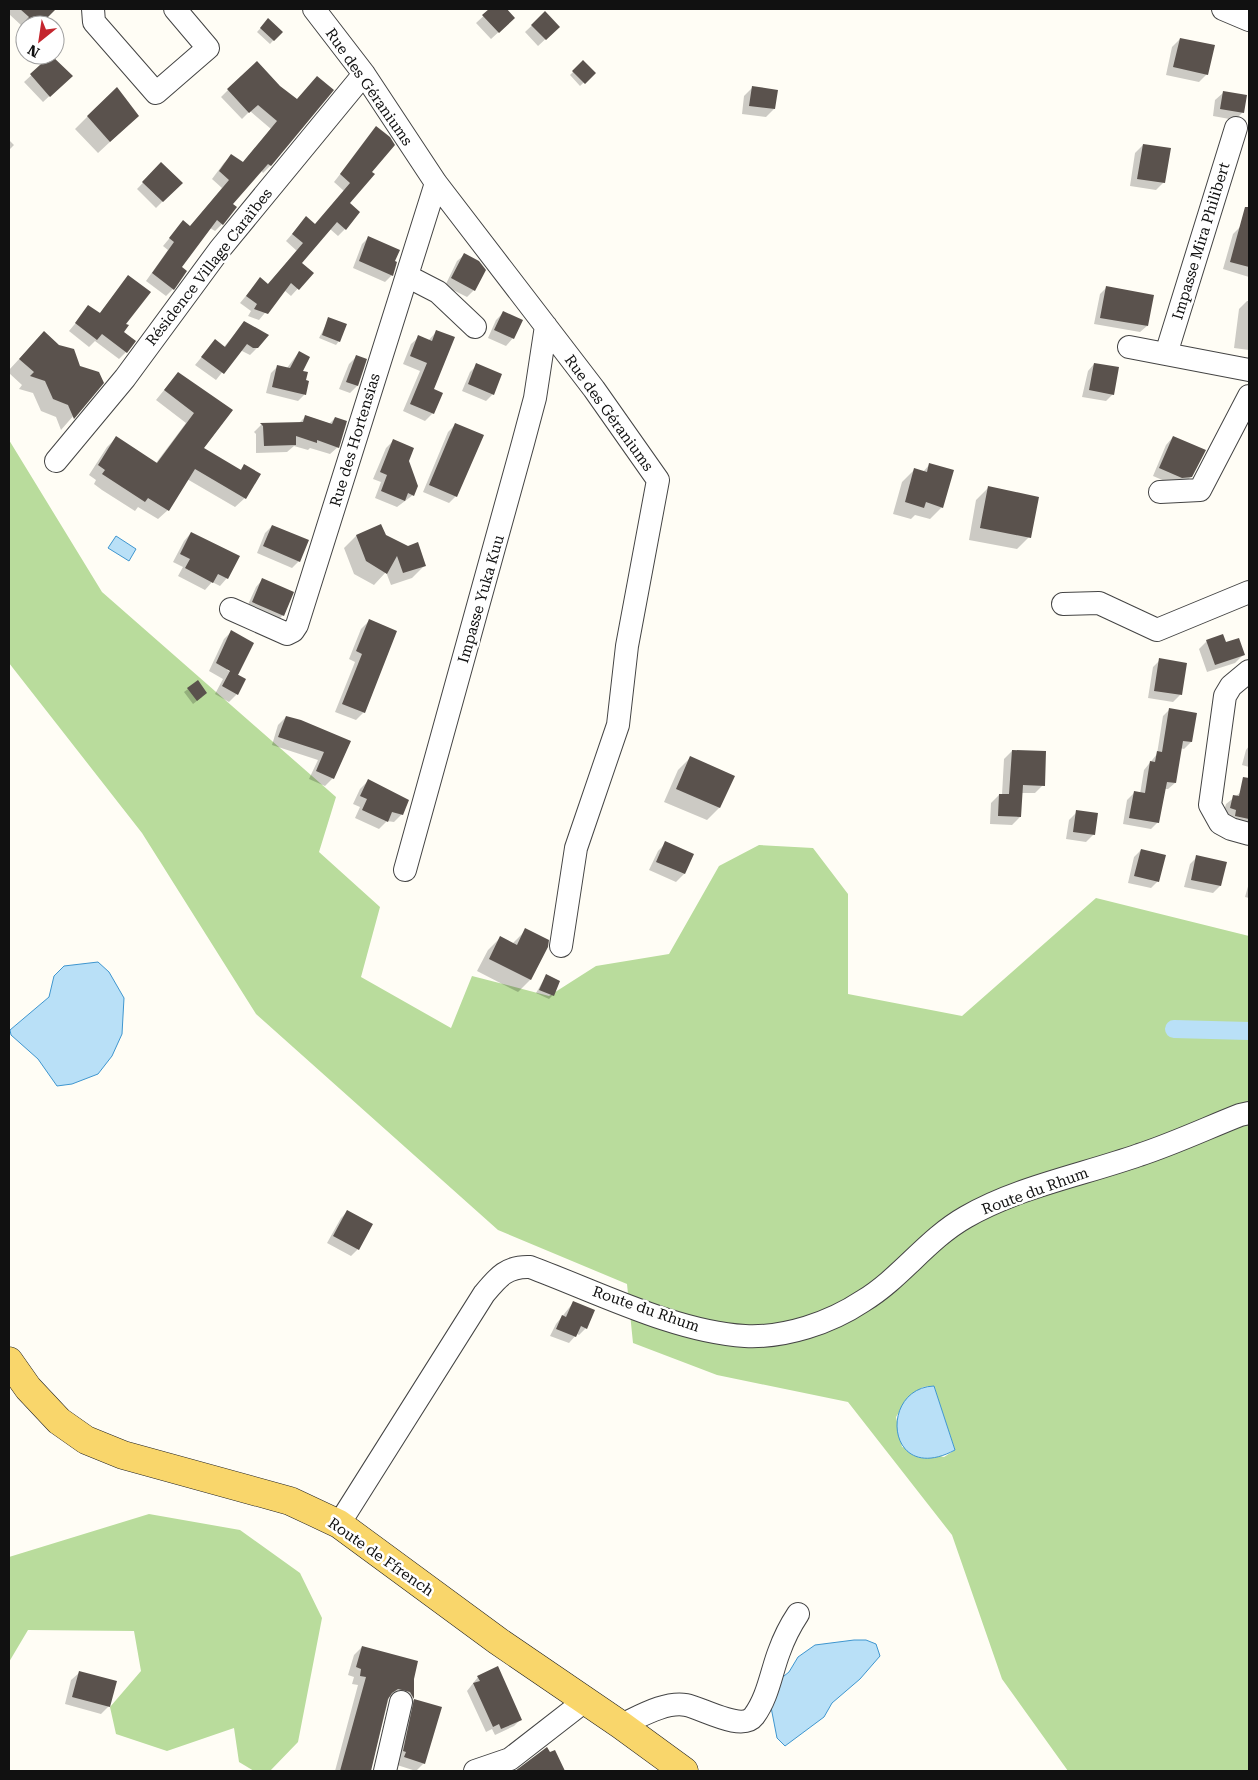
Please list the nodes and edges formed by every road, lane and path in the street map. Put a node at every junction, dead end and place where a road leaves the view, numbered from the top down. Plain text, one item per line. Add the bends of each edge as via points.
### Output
1 (93, 9) edge
2 (175, 9) edge
3 (314, 9) edge
4 (1224, 9) edge
5 (1249, 20) edge
6 (364, 74) junction
7 (1236, 128) dead end
8 (436, 183) junction
9 (407, 276) junction
10 (546, 326) junction
11 (475, 327) dead end
12 (1129, 347) dead end
13 (1166, 354) junction
14 (1249, 370) edge
15 (1249, 396) edge
16 (56, 461) dead end
17 (1160, 492) dead end
18 (1249, 592) edge
19 (1063, 604) dead end
20 (231, 609) dead end
21 (1249, 671) edge
22 (1249, 834) edge
23 (405, 870) dead end
24 (561, 946) dead end
25 (1249, 1113) edge
26 (9, 1362) edge
27 (339, 1524) junction
28 (798, 1614) dead end
29 (586, 1700) junction
30 (401, 1702) dead end
31 (621, 1725) junction
32 (385, 1771) edge
33 (475, 1771) edge
34 (684, 1771) edge

1 - 2 street via 94,22 156,93 208,48
3 - 6 street, Rue des Géraniums
4 - 5 street
6 - 8 street, Rue des Géraniums
6 - 16 street, Résidence Village Caraïbes via 220,249 125,378
7 - 13 street, Impasse Mira Philibert
8 - 9 street, Rue des Hortensias
8 - 10 street, Rue des Géraniums
9 - 11 street via 438,292
9 - 20 street, Rue des Hortensias via 297,625 287,634
10 - 23 street, Impasse Yuka Kuu via 535,398
10 - 24 street, Rue des Géraniums via 658,480 628,646 618,725 576,848
12 - 13 street
13 - 14 street
15 - 17 street via 1200,490
18 - 19 street via 1157,630 1099,603
21 - 22 street via 1231,686 1225,696 1210,805 1220,823
25 - 27 street, Route du Rhum via 1141,1155 999,1200 946,1231 866,1300 845,1313 790,1332 746,1336 716,1332 658,1316 530,1267 516,1266 500,1274 484,1294
26 - 27 main road, Route de Ffrench via 59,1421 86,1440 123,1455 290,1501
27 - 29 main road, Route de Ffrench via 498,1641
28 - 31 street via 787,1632 766,1693 753,1717 746,1722 732,1721 685,1704 671,1705
29 - 31 main road, Route de Ffrench
29 - 33 street via 510,1759
30 - 32 street
31 - 34 main road, Route de Ffrench

